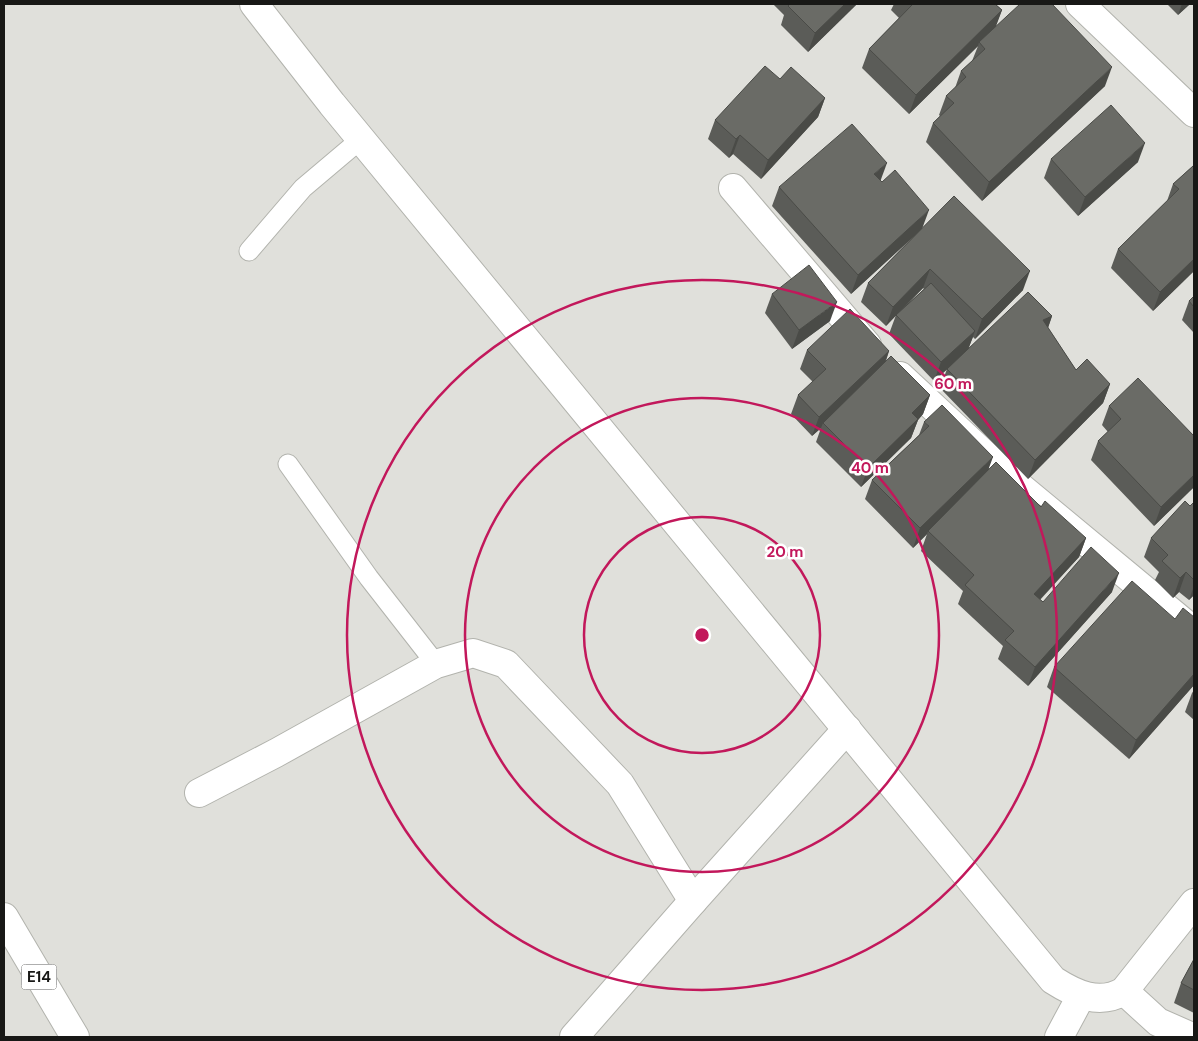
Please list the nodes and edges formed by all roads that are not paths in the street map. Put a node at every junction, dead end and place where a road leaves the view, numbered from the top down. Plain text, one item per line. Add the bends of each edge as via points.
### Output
1 (254, 4) edge
2 (1080, 4) edge
3 (1194, 113) edge
4 (361, 139) junction
5 (733, 188) dead end
6 (249, 251) dead end
7 (288, 464) dead end
8 (1194, 631) edge
9 (436, 664) junction
10 (847, 729) junction
11 (199, 793) dead end
12 (693, 901) junction
13 (1194, 904) edge
14 (4, 917) edge
15 (1124, 991) junction
16 (1081, 996) junction
17 (75, 1037) edge
18 (574, 1037) edge
19 (1059, 1037) edge
20 (1192, 1037) edge

1 - 4 main road
2 - 3 main road
4 - 6 lane via 303,188
4 - 10 main road
5 - 8 main road via 863,342 1013,481
7 - 9 lane via 369,578
9 - 11 main road
9 - 12 main road via 473,653 506,664 620,784
10 - 12 main road
10 - 16 main road via 1053,980
12 - 18 main road
13 - 15 main road
14 - 17 main road, E14
15 - 16 main road via 1115,997
15 - 20 main road via 1158,1022
16 - 19 main road

